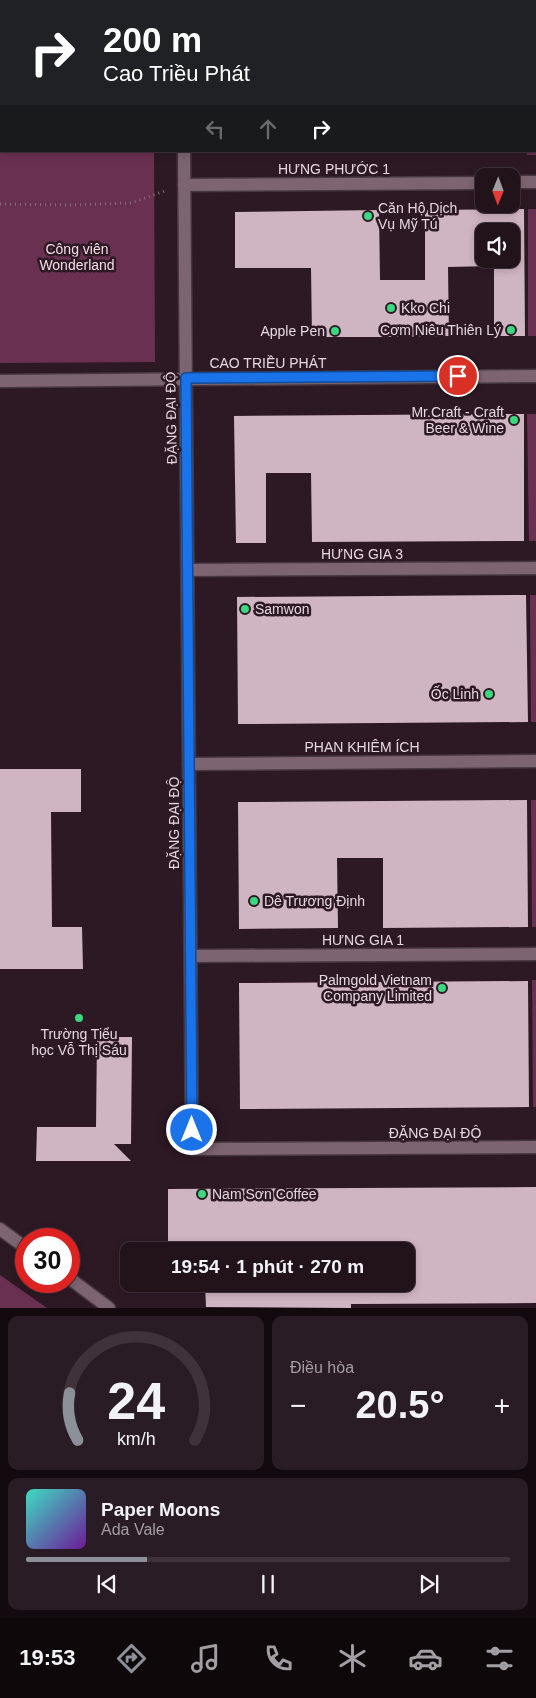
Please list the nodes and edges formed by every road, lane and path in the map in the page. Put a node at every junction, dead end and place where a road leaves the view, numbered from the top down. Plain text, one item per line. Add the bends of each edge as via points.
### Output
1 (184, 152) edge
2 (520, 182) edge
3 (536, 182) edge
4 (475, 183) edge
5 (184, 185) junction
6 (0, 204) edge
7 (536, 376) edge
8 (186, 378) junction
9 (0, 381) edge
10 (536, 568) edge
11 (188, 570) junction
12 (536, 761) edge
13 (189, 764) junction
14 (536, 954) edge
15 (190, 956) junction
16 (536, 1147) edge
17 (0, 1229) edge
18 (15, 1240) edge
19 (80, 1286) edge
20 (108, 1308) edge

1 - 5 street, ĐẶNG ĐẠI ĐỘ
2 - 3 street
4 - 5 street, HƯNG PHƯỚC 1
5 - 6 path via 131,203
5 - 8 street, ĐẶNG ĐẠI ĐỘ
7 - 8 street, CAO TRIỀU PHÁT
8 - 9 street, CAO TRIỀU PHÁT
8 - 11 street, ĐẶNG ĐẠI ĐỘ
10 - 11 street, HƯNG GIA 3
11 - 13 street, ĐẶNG ĐẠI ĐỘ
12 - 13 street, PHAN KHIÊM ÍCH
13 - 15 street, ĐẶNG ĐẠI ĐỘ
14 - 15 street, HƯNG GIA 1
15 - 16 street, ĐẶNG ĐẠI ĐỘ via 192,1150
17 - 18 street
19 - 20 street

